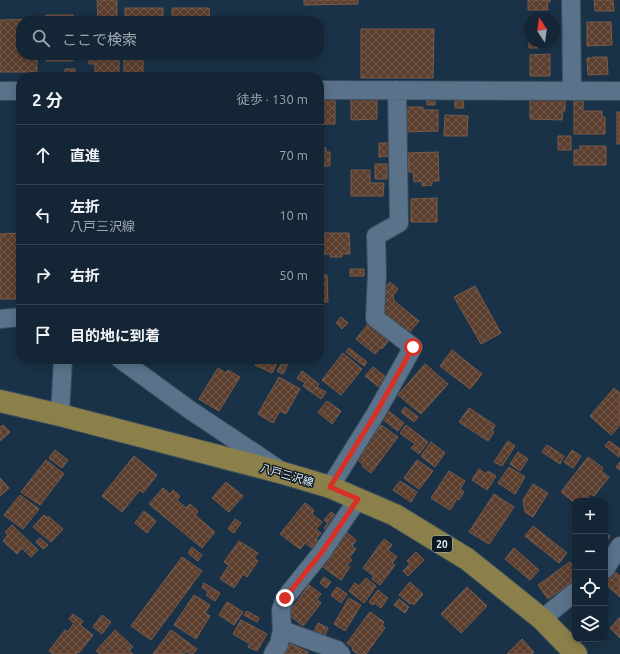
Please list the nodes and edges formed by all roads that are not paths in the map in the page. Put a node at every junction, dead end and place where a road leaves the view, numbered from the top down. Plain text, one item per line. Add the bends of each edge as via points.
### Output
1 (572, 0) edge
2 (324, 90) edge
3 (398, 90) junction
4 (0, 91) edge
5 (16, 91) edge
6 (572, 91) junction
7 (620, 91) edge
8 (16, 317) edge
9 (0, 319) edge
10 (63, 364) edge
11 (127, 364) edge
12 (0, 401) edge
13 (60, 415) junction
14 (284, 473) junction
15 (330, 487) junction
16 (358, 499) junction
17 (620, 546) edge
18 (608, 564) edge
19 (572, 595) edge
20 (542, 620) junction
21 (282, 630) junction
22 (273, 654) edge
23 (342, 654) edge
24 (576, 654) edge

1 - 6 street
2 - 3 street
3 - 6 street
3 - 15 street via 399,223 376,236 375,318 413,347
4 - 5 street
6 - 7 street
8 - 9 street
10 - 13 street
11 - 14 street
12 - 13 main road, 八戸三沢線 / 20
13 - 14 main road, 八戸三沢線 / 20
14 - 15 main road, 八戸三沢線 / 20
15 - 16 main road, 八戸三沢線 / 20
16 - 20 main road, 八戸三沢線 / 20 via 395,515 468,559
16 - 21 street via 322,552 285,598 281,610
17 - 18 street
19 - 20 street
20 - 24 main road, 八戸三沢線 / 20
21 - 22 street via 279,644
21 - 23 street

